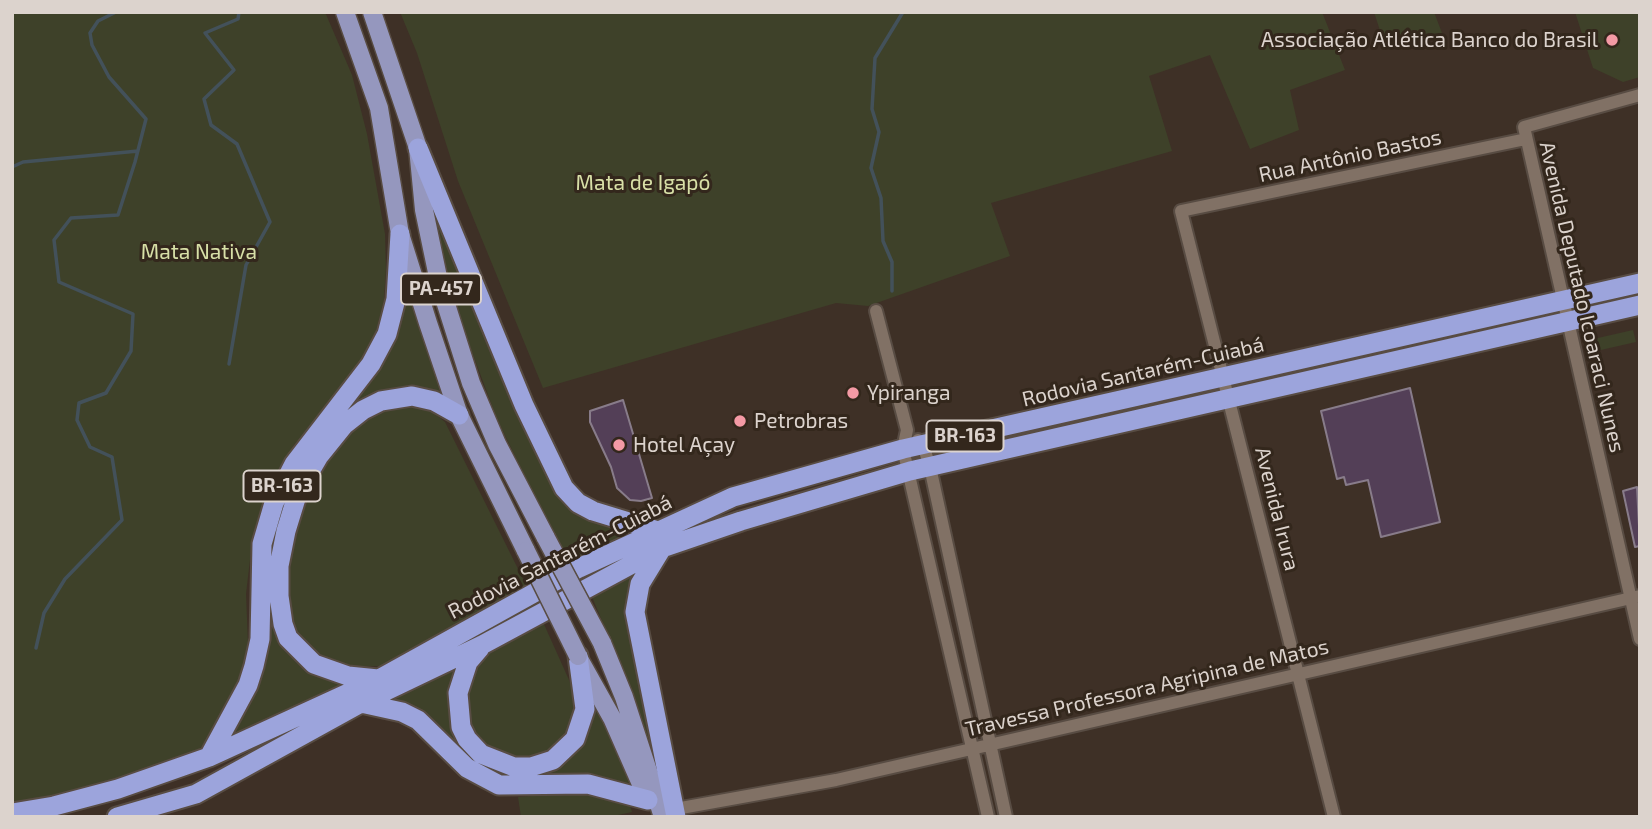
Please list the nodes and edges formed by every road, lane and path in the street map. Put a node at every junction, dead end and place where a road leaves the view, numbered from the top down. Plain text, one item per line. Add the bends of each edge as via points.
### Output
1 (345, 12) edge
2 (372, 12) edge
3 (1640, 95) edge
4 (1525, 133) junction
5 (418, 148) junction
6 (1181, 211) joint
7 (400, 234) junction
8 (1640, 283) edge
9 (1562, 300) junction
10 (1640, 306) edge
11 (876, 311) dead end
12 (1567, 322) junction
13 (1224, 378) junction
14 (1229, 401) junction
15 (458, 415) junction
16 (905, 440) junction
17 (923, 445) junction
18 (930, 467) junction
19 (910, 471) junction
20 (659, 539) junction
21 (1635, 597) edge
22 (1640, 639) edge
23 (482, 645) junction
24 (578, 656) junction
25 (1299, 672) junction
26 (379, 679) junction
27 (361, 703) junction
28 (989, 745) junction
29 (973, 748) junction
30 (209, 757) junction
31 (12, 813) edge
32 (661, 813) edge
33 (117, 817) edge
34 (988, 817) edge
35 (1006, 817) edge
36 (1334, 817) edge

1 - 7 main road, PA-457 via 379,108
2 - 5 main road, PA-457
3 - 4 street, Rua Antônio Bastos
4 - 6 street, Rua Antônio Bastos
4 - 9 street, Avenida Deputado Icoaraci Nunes
5 - 20 highway via 524,405 564,488 578,503
5 - 32 main road, PA-457, bridge via 424,209 439,282 471,383 497,444 602,643
6 - 13 street, Avenida Irura
7 - 15 main road, PA-457
7 - 30 highway, BR-163 via 396,299 387,334 371,364 294,464 274,503 262,544 260,639 254,666
8 - 9 highway, Rodovia Santarém-Cuiabá / BR-163
9 - 12 street, Avenida Deputado Icoaraci Nunes
9 - 13 highway, Rodovia Santarém-Cuiabá / BR-163
10 - 12 highway, Rodovia Santarém-Cuiabá / BR-163
11 - 16 street
12 - 14 highway, Rodovia Santarém-Cuiabá / BR-163
12 - 21 street, Avenida Deputado Icoaraci Nunes
13 - 14 street, Avenida Irura
13 - 17 highway, Rodovia Santarém-Cuiabá / BR-163
14 - 18 highway, Rodovia Santarém-Cuiabá / BR-163
14 - 25 street, Avenida Irura
15 - 24 main road, PA-457, bridge
15 - 26 highway, BR-163 via 434,401 412,397 380,401 363,410 319,456 298,492 286,531 279,596 288,638 314,664 348,676
16 - 17 highway, Rodovia Santarém-Cuiabá / BR-163
16 - 19 street
16 - 20 highway, Rodovia Santarém-Cuiabá / BR-163 via 733,497
17 - 18 street
18 - 19 highway, Rodovia Santarém-Cuiabá / BR-163
18 - 28 street
19 - 20 highway, Rodovia Santarém-Cuiabá / BR-163 via 741,521
19 - 29 street
20 - 23 highway, Rodovia Santarém-Cuiabá / BR-163
20 - 26 highway, Rodovia Santarém-Cuiabá / BR-163 via 579,568
20 - 32 highway via 640,584 635,612
21 - 22 street, Avenida Deputado Icoaraci Nunes
21 - 25 street, Travessa Professora Agripina de Matos
23 - 24 highway, BR-163 via 468,662 458,692 461,727 481,754 514,767 553,760 575,739 585,709
23 - 27 highway, Rodovia Santarém-Cuiabá / BR-163
24 - 32 main road
25 - 28 street, Travessa Professora Agripina de Matos
25 - 36 street, Avenida Irura
26 - 30 highway, Rodovia Santarém-Cuiabá / BR-163
27 - 32 highway via 418,720 467,768 499,785 588,784
27 - 33 highway, Rodovia Santarém-Cuiabá / BR-163 via 196,794
28 - 29 street, Travessa Professora Agripina de Matos
28 - 35 street
29 - 32 street, Travessa Professora Agripina de Matos
29 - 34 street
30 - 31 highway, Rodovia Santarém-Cuiabá / BR-163 via 118,789

